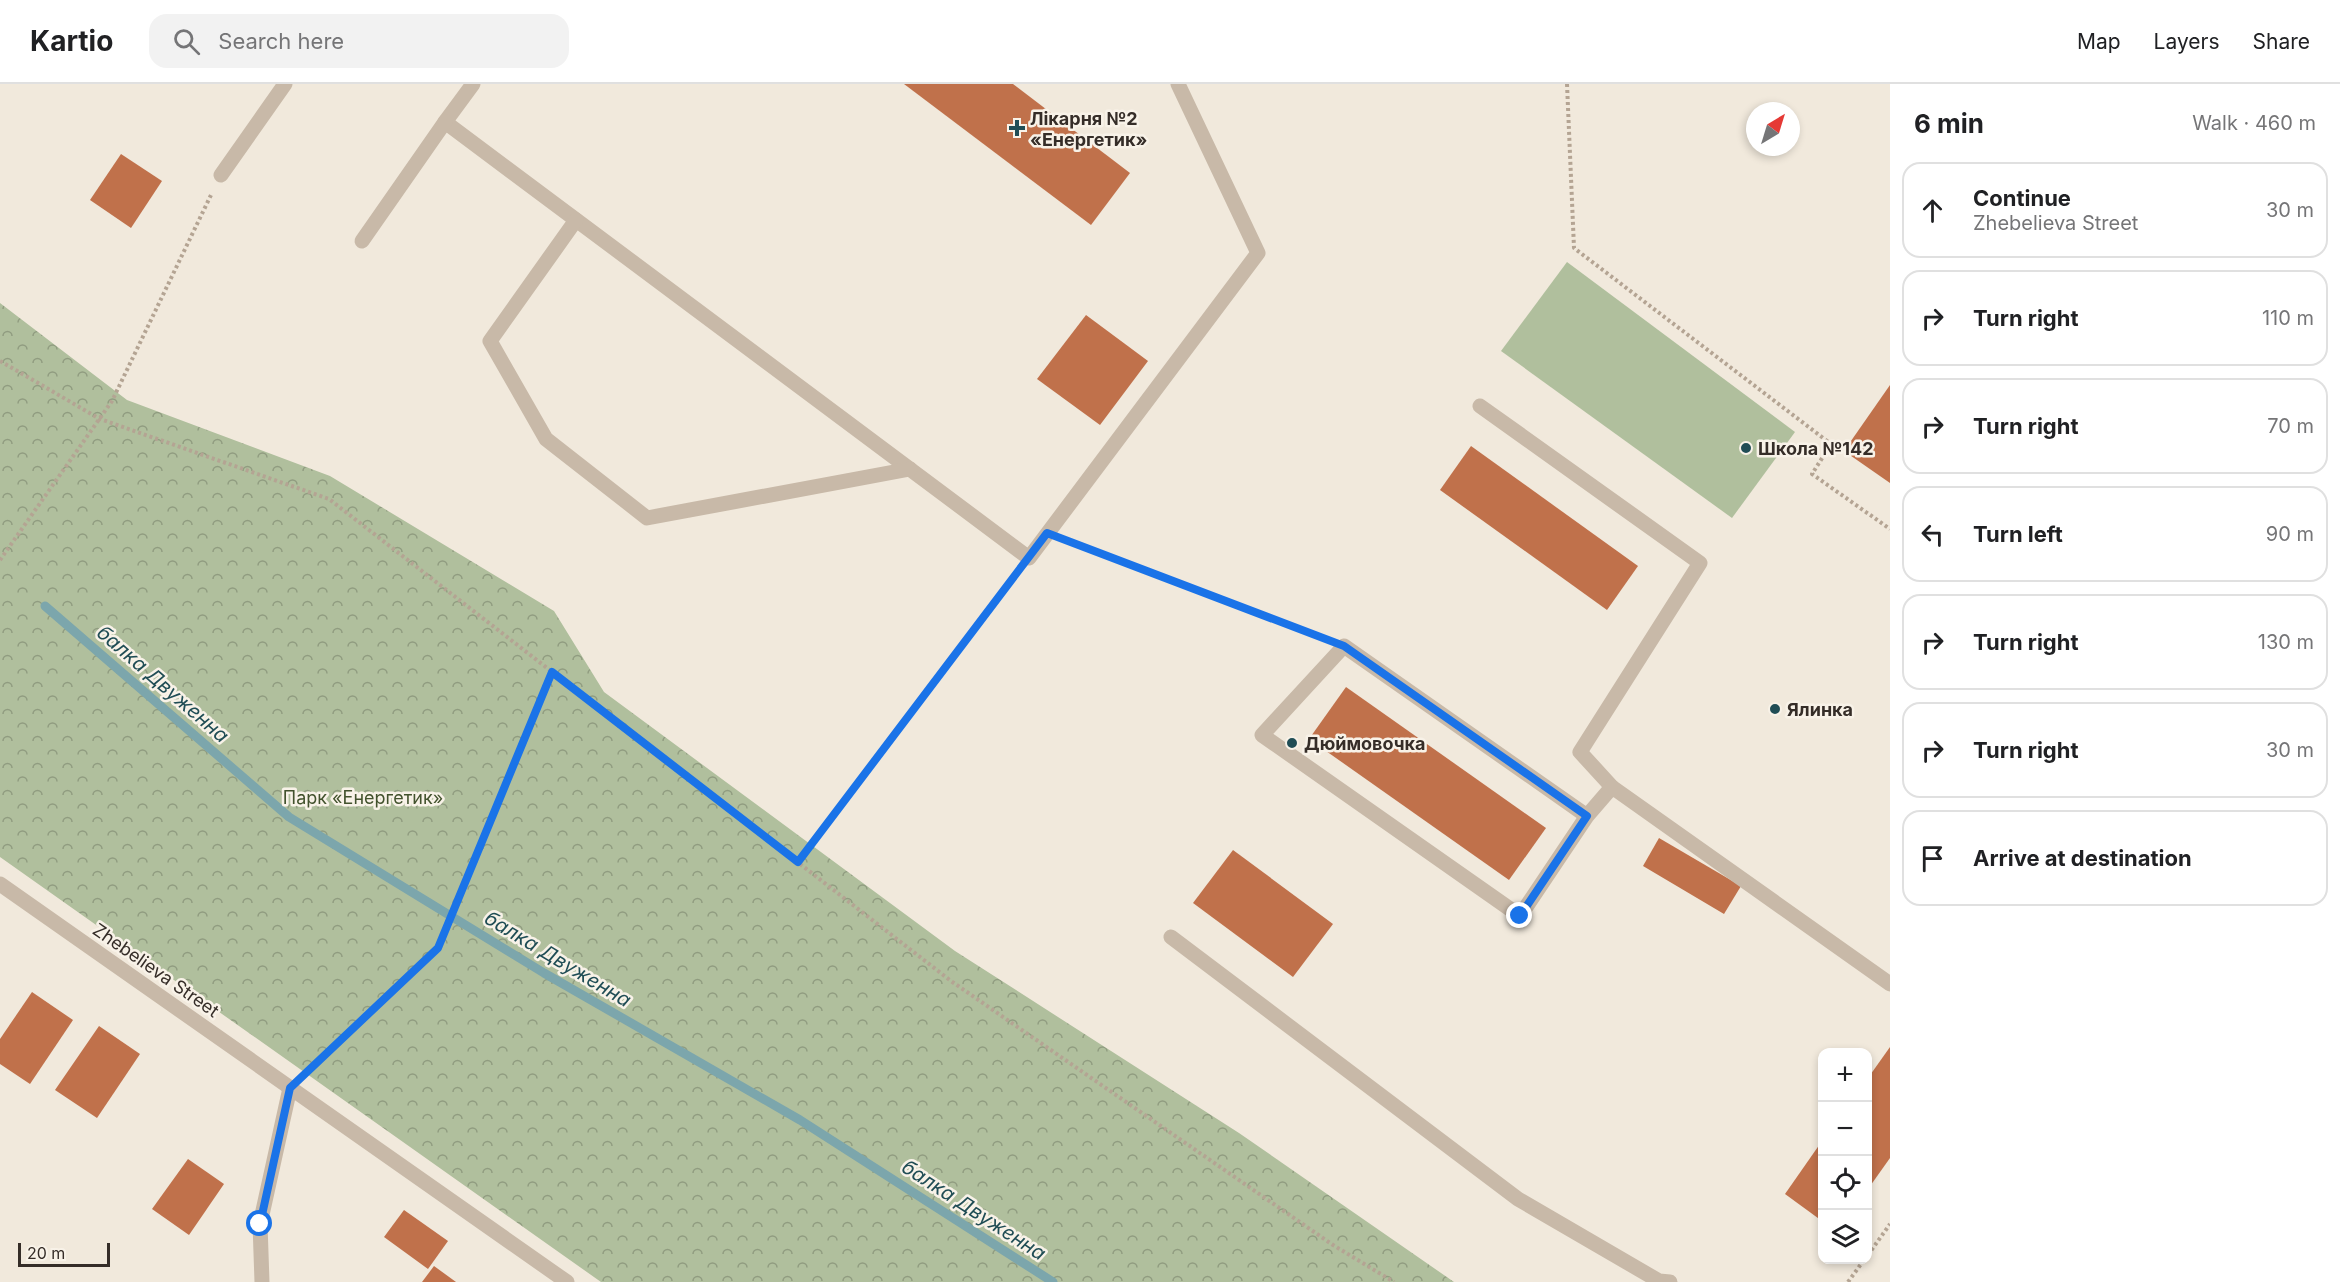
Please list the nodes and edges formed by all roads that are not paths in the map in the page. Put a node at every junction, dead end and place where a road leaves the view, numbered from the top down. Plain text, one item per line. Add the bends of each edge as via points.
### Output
1 (285, 84) edge
2 (472, 84) edge
3 (1178, 84) edge
4 (445, 123) junction
5 (221, 175) road end
6 (576, 220) junction
7 (362, 240) dead end
8 (1480, 405) dead end
9 (910, 469) junction
10 (1612, 787) junction
11 (1587, 816) junction
12 (0, 884) edge
13 (1171, 937) dead end
14 (1890, 984) edge
15 (290, 1088) junction
16 (262, 1282) edge
17 (567, 1282) edge
18 (1670, 1282) edge

1 - 5 street
2 - 4 street
3 - 9 street via 1258,253 1029,558
4 - 6 street
4 - 7 street
6 - 9 street
6 - 9 street via 490,341 546,439 647,518
8 - 10 street via 1700,563 1580,752
10 - 11 street
10 - 14 street
11 - 11 street via 1344,646 1262,735 1520,916
12 - 15 street, Zhebelieva Street
13 - 18 street via 1518,1199 1659,1281
15 - 16 street via 260,1224
15 - 17 street, Zhebelieva Street

